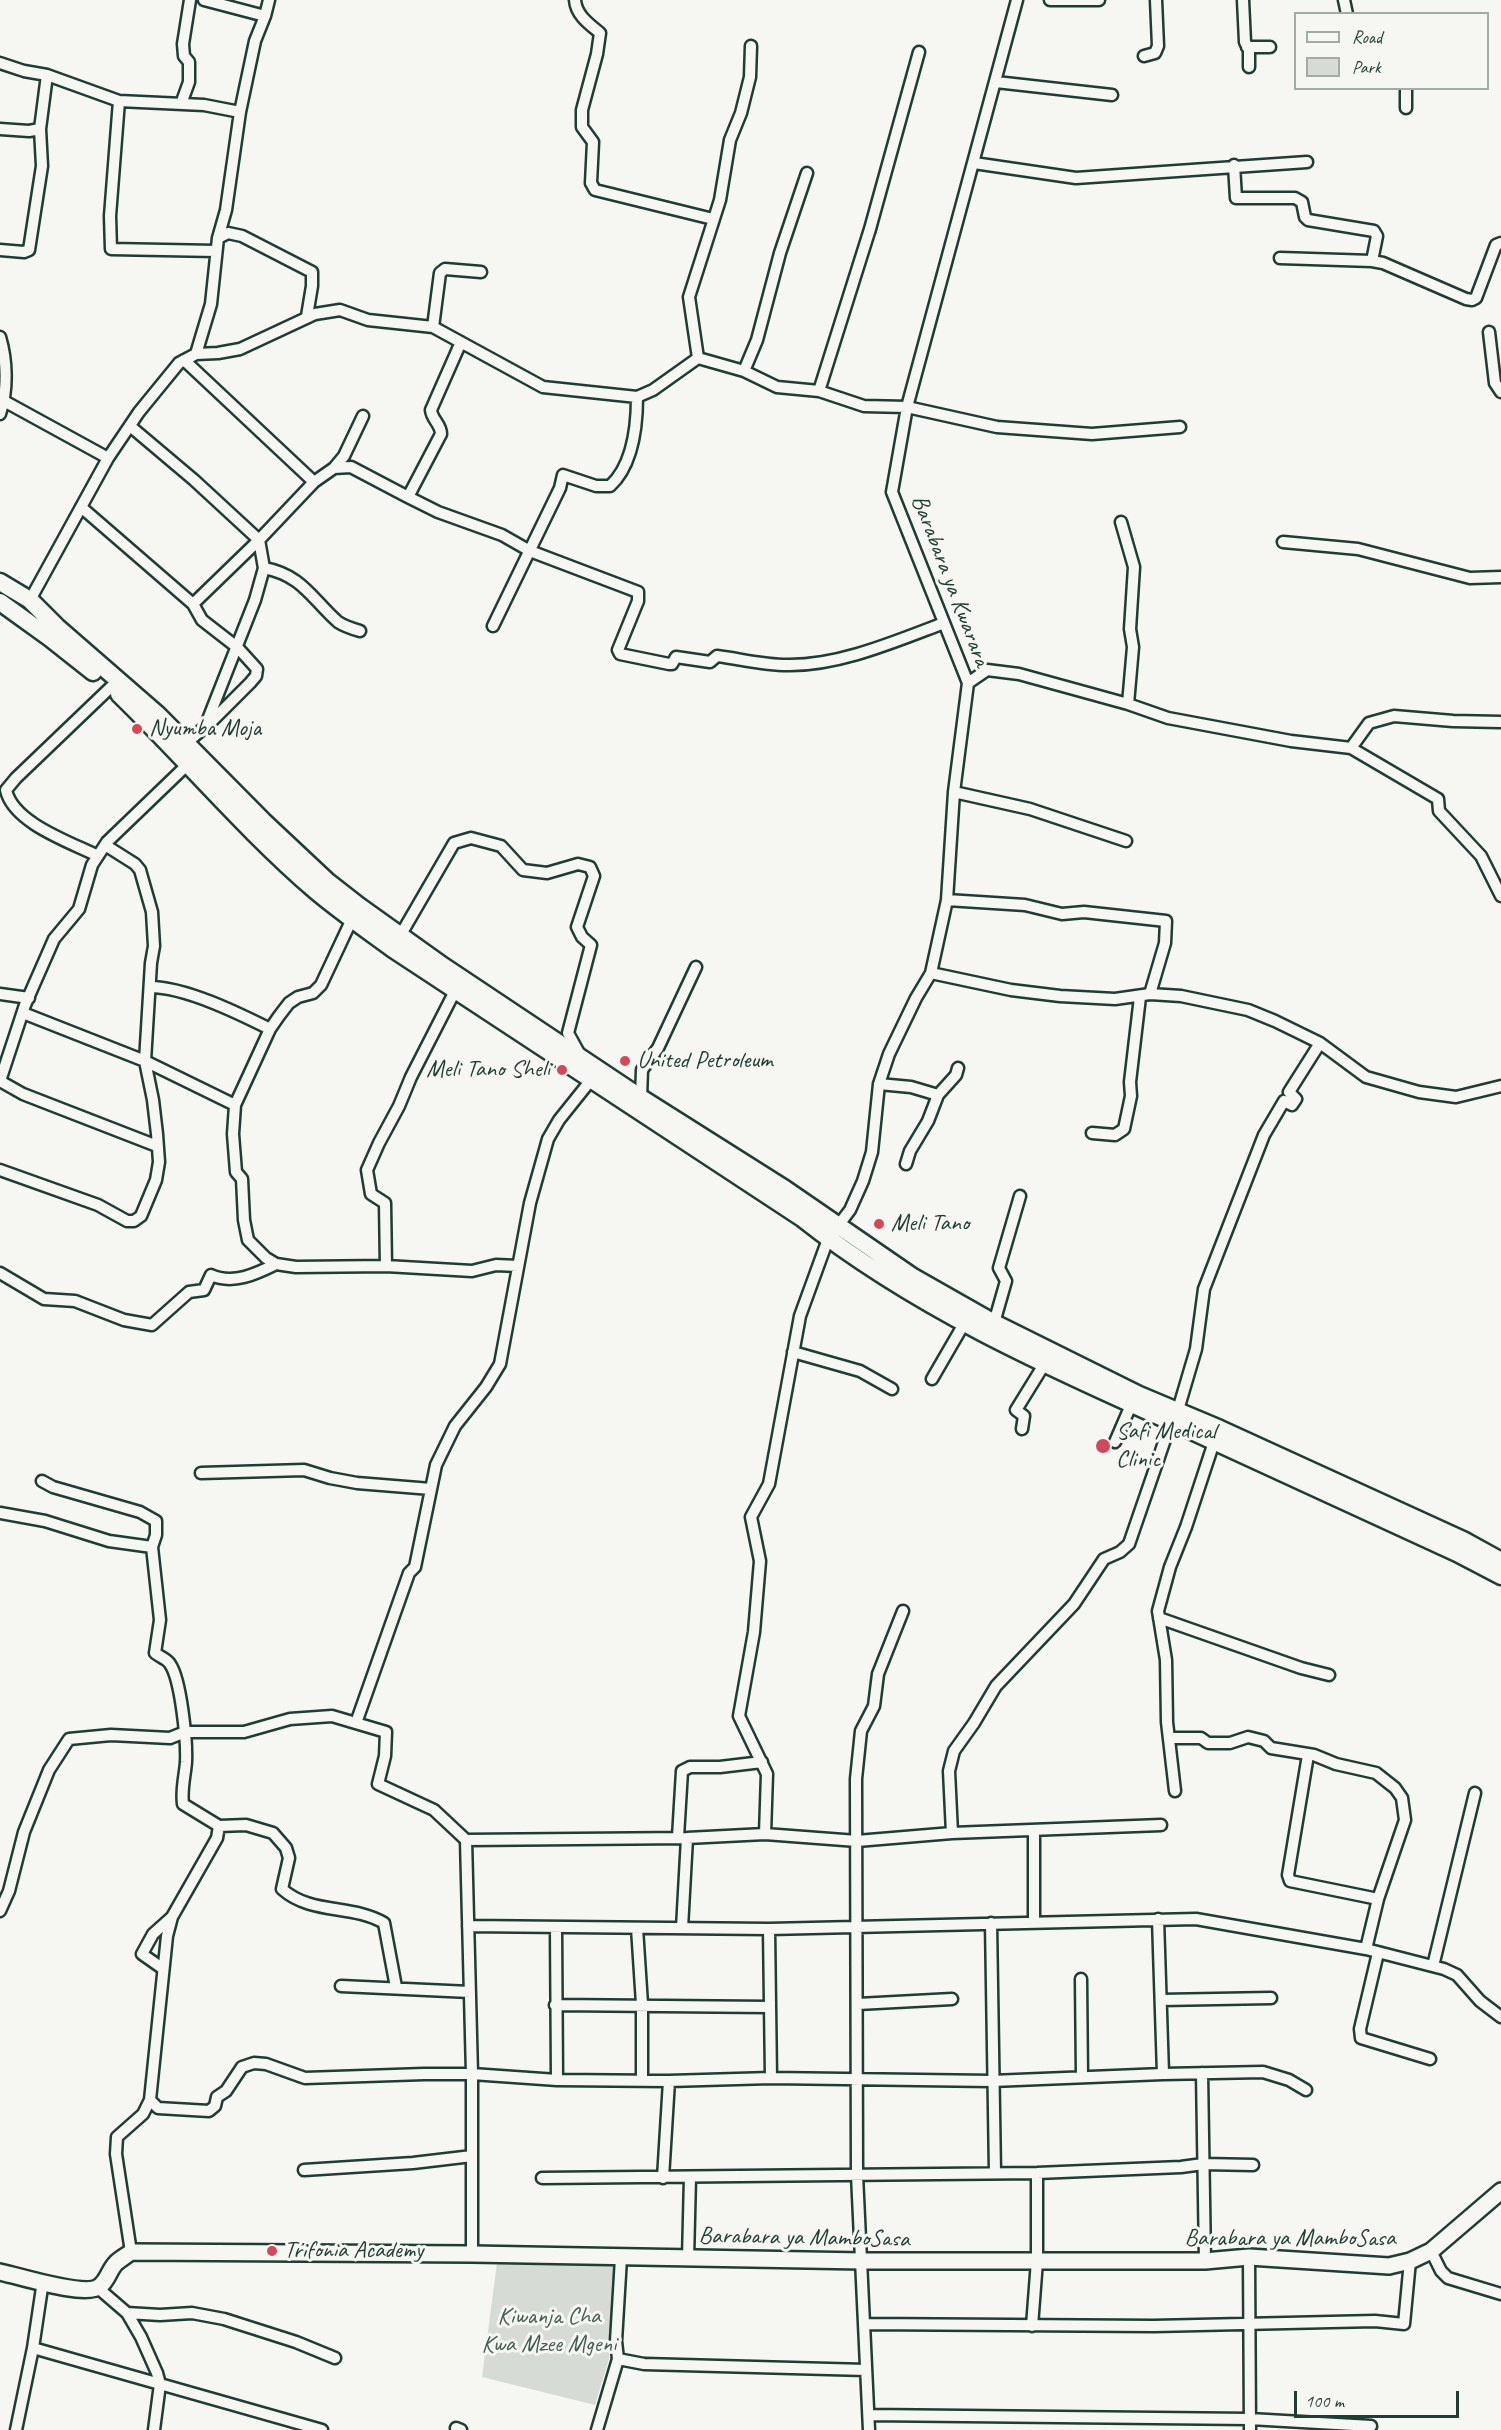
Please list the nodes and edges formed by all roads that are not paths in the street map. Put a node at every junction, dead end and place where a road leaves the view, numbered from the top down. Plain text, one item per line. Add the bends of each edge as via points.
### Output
1 (190, 0) edge
2 (204, 0) edge
3 (269, 0) edge
4 (575, 0) edge
5 (1017, 0) edge
6 (1050, 0) edge
7 (1099, 0) edge
8 (1156, 0) edge
9 (1243, 0) edge
10 (265, 16) junction
11 (751, 46) dead end
12 (1247, 47) junction
13 (1270, 47) dead end
14 (920, 52) dead end
15 (1144, 56) dead end
16 (0, 63) edge
17 (1249, 67) dead end
18 (47, 75) junction
19 (996, 82) junction
20 (1406, 90) edge
21 (1112, 95) dead end
22 (119, 101) junction
23 (181, 104) junction
24 (1406, 108) dead end
25 (240, 112) junction
26 (0, 129) edge
27 (40, 129) junction
28 (1307, 162) dead end
29 (975, 163) junction
30 (1234, 165) junction
31 (807, 172) dead end
32 (713, 219) junction
33 (218, 238) junction
34 (1501, 243) edge
35 (0, 250) edge
36 (216, 251) junction
37 (1280, 258) dead end
38 (1372, 261) junction
39 (481, 272) dead end
40 (307, 316) junction
41 (433, 327) junction
42 (1490, 332) dead end
43 (0, 337) edge
44 (461, 342) junction
45 (196, 354) junction
46 (698, 358) junction
47 (184, 360) junction
48 (744, 371) junction
49 (819, 391) junction
50 (1501, 392) edge
51 (637, 397) junction
52 (4, 401) junction
53 (907, 407) junction
54 (0, 414) edge
55 (363, 416) dead end
56 (130, 426) junction
57 (1180, 427) dead end
58 (108, 458) junction
59 (334, 468) junction
60 (314, 482) junction
61 (408, 497) junction
62 (81, 507) junction
63 (1121, 522) dead end
64 (259, 540) junction
65 (1283, 542) dead end
66 (530, 551) junction
67 (264, 568) junction
68 (1501, 577) edge
69 (0, 582) edge
70 (30, 600) junction
71 (0, 602) edge
72 (193, 604) junction
73 (944, 623) junction
74 (493, 626) dead end
75 (360, 631) dead end
76 (238, 648) junction
77 (968, 683) junction
78 (111, 687) junction
79 (1128, 704) junction
80 (1501, 722) edge
81 (206, 728) junction
82 (1351, 748) junction
83 (183, 753) junction
84 (954, 792) junction
85 (1126, 841) dead end
86 (105, 845) junction
87 (98, 856) junction
88 (1501, 896) edge
89 (947, 900) junction
90 (352, 919) junction
91 (400, 936) junction
92 (696, 967) dead end
93 (930, 973) junction
94 (150, 987) junction
95 (456, 989) junction
96 (0, 994) edge
97 (1145, 995) junction
98 (29, 998) junction
99 (23, 1013) junction
100 (270, 1029) junction
101 (1320, 1043) junction
102 (581, 1056) junction
103 (145, 1061) junction
104 (958, 1068) dead end
105 (595, 1074) junction
106 (0, 1081) edge
107 (879, 1084) junction
108 (1501, 1086) edge
109 (938, 1095) junction
110 (641, 1098) junction
111 (234, 1105) junction
112 (1092, 1133) dead end
113 (157, 1146) junction
114 (906, 1164) dead end
115 (0, 1170) edge
116 (1020, 1196) dead end
117 (840, 1225) junction
118 (828, 1239) junction
119 (276, 1264) junction
120 (386, 1266) junction
121 (518, 1266) junction
122 (0, 1273) edge
123 (936, 1298) junction
124 (965, 1322) junction
125 (994, 1323) junction
126 (793, 1352) junction
127 (1045, 1364) junction
128 (932, 1379) dead end
129 (892, 1389) dead end
130 (1131, 1404) junction
131 (1175, 1416) junction
132 (1022, 1429) dead end
133 (1115, 1442) dead end
134 (1214, 1442) junction
135 (201, 1473) dead end
136 (42, 1481) dead end
137 (431, 1489) junction
138 (0, 1513) edge
139 (152, 1548) junction
140 (1501, 1561) edge
141 (1501, 1576) edge
142 (903, 1611) dead end
143 (1159, 1618) junction
144 (1329, 1675) dead end
145 (356, 1723) junction
146 (184, 1732) junction
147 (1169, 1738) junction
148 (1308, 1755) junction
149 (762, 1762) junction
150 (1176, 1791) dead end
151 (1475, 1793) dead end
152 (1161, 1825) dead end
153 (219, 1826) junction
154 (1034, 1831) junction
155 (952, 1833) junction
156 (765, 1834) junction
157 (682, 1838) junction
158 (466, 1840) junction
159 (857, 1841) junction
160 (1378, 1899) junction
161 (0, 1911) edge
162 (172, 1917) junction
163 (1158, 1919) junction
164 (991, 1923) junction
165 (1034, 1923) junction
166 (858, 1925) junction
167 (468, 1926) junction
168 (556, 1927) junction
169 (637, 1928) junction
170 (682, 1928) junction
171 (769, 1929) junction
172 (1366, 1949) junction
173 (1378, 1953) junction
174 (1433, 1966) junction
175 (162, 1968) junction
176 (1081, 1979) dead end
177 (341, 1986) dead end
178 (396, 1987) junction
179 (470, 1992) junction
180 (1271, 1998) dead end
181 (952, 1999) dead end
182 (1161, 2000) junction
183 (642, 2004) junction
184 (858, 2004) junction
185 (555, 2005) junction
186 (769, 2007) junction
187 (1501, 2017) edge
188 (1430, 2059) dead end
189 (1163, 2073) junction
190 (1202, 2073) junction
191 (472, 2074) junction
192 (1082, 2077) junction
193 (771, 2078) junction
194 (642, 2079) junction
195 (858, 2079) junction
196 (557, 2080) junction
197 (669, 2081) junction
198 (992, 2081) junction
199 (1306, 2090) dead end
200 (150, 2100) junction
201 (471, 2156) junction
202 (1203, 2164) junction
203 (1253, 2165) dead end
204 (304, 2170) dead end
205 (995, 2173) junction
206 (1037, 2173) junction
207 (857, 2175) junction
208 (690, 2177) junction
209 (542, 2178) dead end
210 (663, 2178) junction
211 (1501, 2191) edge
212 (1431, 2251) junction
213 (131, 2252) junction
214 (472, 2254) junction
215 (1249, 2257) junction
216 (621, 2258) junction
217 (687, 2259) junction
218 (863, 2261) junction
219 (1037, 2261) junction
220 (1205, 2261) junction
221 (1410, 2262) junction
222 (0, 2272) edge
223 (43, 2281) junction
224 (98, 2288) junction
225 (1501, 2294) edge
226 (127, 2313) junction
227 (865, 2324) junction
228 (1251, 2325) junction
229 (1032, 2326) junction
230 (33, 2348) junction
231 (335, 2358) dead end
232 (618, 2359) junction
233 (866, 2370) junction
234 (160, 2384) junction
235 (869, 2415) junction
236 (963, 2418) junction
237 (1161, 2424) edge
238 (1250, 2425) edge
239 (1371, 2426) dead end
240 (601, 2429) edge
241 (16, 2430) edge
242 (154, 2430) edge
243 (322, 2430) edge
244 (869, 2430) edge
245 (963, 2430) edge

1 - 23 street via 183,44 189,82
2 - 10 street
3 - 10 street
4 - 32 street via 585,21 600,33 582,110 582,127 593,142 591,183 595,190
5 - 19 street, Barabara ya Kwarara
6 - 7 street
8 - 15 street via 1158,46 1155,53
9 - 12 street
10 - 25 street via 255,41
11 - 32 street via 750,77 730,140 724,183
12 - 13 street
12 - 17 street
14 - 49 street
16 - 18 street
18 - 22 street
18 - 27 street
19 - 21 street
19 - 29 street, Barabara ya Kwarara
20 - 24 street
22 - 23 street
22 - 36 street via 111,249
23 - 25 street
25 - 33 street via 226,210
26 - 27 street
27 - 35 street via 42,166 29,250
28 - 30 street
29 - 30 street via 1076,178
29 - 53 street, Barabara ya Kwarara
30 - 38 street via 1236,198 1295,198 1302,202 1308,220 1374,231 1377,236
31 - 48 street
32 - 46 street via 689,297
33 - 36 street
33 - 40 street via 228,233 242,236 312,272
34 - 38 street via 1496,245 1472,300
36 - 45 street via 211,304
37 - 38 street
39 - 41 street via 445,269 440,273
40 - 41 street via 340,310 368,320
40 - 45 street via 240,349
41 - 44 street
42 - 50 street via 1495,384
43 - 52 street via 5,354
44 - 51 street via 543,387
44 - 61 street via 431,410 441,434
45 - 47 street
46 - 48 street
46 - 51 street
47 - 56 street
47 - 60 street
48 - 49 street via 777,387
49 - 53 street via 864,406
51 - 66 street via 637,427 617,480 610,486 596,486 563,475
52 - 54 street
52 - 58 street
53 - 57 street via 997,427 1092,434
53 - 73 street, Barabara ya Kwarara via 892,492
55 - 59 street
56 - 58 street
56 - 64 street
58 - 62 street
59 - 60 street
59 - 61 street via 351,467
60 - 64 street
61 - 66 street
62 - 70 street
62 - 72 street
63 - 79 street via 1134,567
64 - 67 street
64 - 72 street
65 - 68 street via 1358,549 1470,578
66 - 73 street via 638,592 618,650 620,654 669,664 676,657 790,665 832,660
66 - 74 street
67 - 75 street via 280,571 301,583 339,623
67 - 76 street
69 - 70 main road
70 - 83 main road via 157,714
71 - 78 main road
72 - 76 street via 202,620
73 - 77 street, Barabara ya Kwarara
76 - 81 street
76 - 81 street via 257,669 256,676
77 - 79 street via 987,670 1019,674
77 - 84 street, Barabara ya Kwarara
78 - 83 main road
78 - 87 street via 6,790 8,802 33,824
79 - 82 street via 1168,718
80 - 82 street via 1394,716 1368,723
81 - 83 street
82 - 88 street via 1438,799 1439,811 1481,856
83 - 86 street
83 - 90 main road via 250,830
83 - 91 main road via 327,881
84 - 85 street via 1030,809
84 - 89 street, Barabara ya Kwarara
86 - 87 street
86 - 94 street via 135,864 145,883 154,946
87 - 98 street via 79,909 54,939
89 - 93 street, Barabara ya Kwarara
89 - 97 street via 1166,921 1165,943
90 - 95 main road
90 - 100 street via 321,985 313,993 289,1003
91 - 102 main road
91 - 102 street via 454,843 471,838 501,846 523,870 547,873 578,864 590,867 594,876 577,927 591,945 568,1033
92 - 110 street via 658,1048 642,1071
93 - 97 street via 1060,996 1115,999
93 - 107 street, Barabara ya Kwarara via 889,1054
94 - 100 street via 176,990
94 - 103 street
95 - 105 main road
95 - 120 street via 367,1170 371,1194 385,1203
96 - 98 street
97 - 101 street via 1181,996 1248,1010
97 - 112 street via 1124,1129 1115,1135
98 - 99 street
99 - 103 street
99 - 106 street
100 - 111 street
101 - 108 street via 1366,1077 1419,1092 1456,1097
101 - 131 street via 1289,1092 1296,1099 1292,1105 1284,1101 1264,1135 1204,1289 1196,1349
102 - 105 main road
103 - 111 street
103 - 113 street
104 - 109 street
105 - 110 main road
105 - 118 main road
105 - 121 street via 548,1139
106 - 113 street via 23,1094
107 - 109 street
107 - 117 street, Barabara ya Kwarara via 872,1152 863,1181
109 - 114 street
110 - 117 main road
111 - 119 street via 232,1134 236,1172 242,1179 248,1240
113 - 115 street via 156,1180 141,1216 134,1221
116 - 125 street via 999,1268 1006,1281
117 - 118 street, Barabara ya Kwarara
117 - 123 main road
118 - 123 main road via 905,1290
118 - 126 street via 800,1316
119 - 120 street
119 - 122 street via 234,1279 211,1275 204,1290 189,1292 152,1325 124,1320 75,1301 44,1299
120 - 121 street via 472,1271 496,1265
121 - 137 street via 500,1364 455,1426 436,1465
123 - 124 main road
123 - 125 main road
124 - 127 main road
124 - 128 street
125 - 131 main road
126 - 129 street via 860,1371
126 - 149 street via 769,1484 751,1517 760,1561 754,1632 739,1716
127 - 130 main road
127 - 132 street via 1016,1410 1023,1416
130 - 131 main road
130 - 133 street
131 - 134 main road
131 - 140 main road via 1463,1540
131 - 155 street via 1129,1544 1104,1559 1069,1610 996,1686 954,1751 949,1771
134 - 141 main road
134 - 143 street via 1170,1567
135 - 137 street via 295,1469 357,1483
136 - 139 street via 140,1512 156,1521
137 - 145 street via 415,1567 409,1573
138 - 139 street
139 - 146 street via 160,1620 155,1653 169,1661 174,1671
142 - 159 street via 878,1674 874,1706 861,1731 856,1779
143 - 144 street
143 - 147 street via 1166,1660
145 - 146 street via 332,1716 290,1719 244,1732
145 - 158 street via 386,1732 378,1784 434,1810
146 - 153 street via 183,1804
146 - 161 street via 170,1738 111,1735 69,1739 49,1770 28,1822
147 - 148 street via 1230,1743 1248,1737 1271,1749
147 - 150 street
148 - 160 street via 1376,1773 1389,1781 1402,1798 1405,1820
148 - 160 street via 1290,1881
149 - 156 street via 767,1774
149 - 157 street via 690,1767 682,1771
151 - 174 street
152 - 154 street
153 - 162 street via 217,1838
153 - 178 street via 246,1825 273,1833 289,1858 282,1889 290,1896 311,1906 372,1916 384,1923
154 - 155 street
154 - 165 street
155 - 159 street
156 - 157 street
156 - 159 street
157 - 158 street
157 - 170 street
158 - 167 street
159 - 166 street
160 - 172 street
162 - 175 street
162 - 175 street via 153,1934 142,1954
163 - 165 street
163 - 172 street via 1196,1919
163 - 182 street
164 - 165 street
164 - 166 street
164 - 198 street
166 - 171 street
166 - 184 street
167 - 168 street
167 - 179 street
168 - 169 street
168 - 185 street
169 - 170 street
169 - 183 street
170 - 171 street
171 - 186 street
172 - 173 street
173 - 174 street
173 - 188 street via 1361,2038
174 - 187 street via 1458,1975 1480,2001
175 - 200 street
176 - 192 street
177 - 178 street
178 - 179 street
179 - 191 street
180 - 182 street
181 - 184 street
182 - 189 street
183 - 185 street
183 - 186 street
183 - 194 street
184 - 195 street
185 - 196 street
186 - 193 street
189 - 190 street
189 - 192 street
190 - 199 street via 1263,2072
190 - 202 street
191 - 196 street
191 - 200 street via 305,2078 255,2063 242,2067 209,2111 158,2108
191 - 201 street
192 - 198 street
193 - 195 street
193 - 197 street
194 - 196 street
194 - 197 street
195 - 198 street
195 - 207 street
197 - 210 street
198 - 205 street
200 - 213 street via 143,2114 117,2137 116,2154
201 - 204 street
201 - 214 street
202 - 203 street
202 - 206 street
202 - 220 street
205 - 206 street
205 - 207 street
206 - 219 street
207 - 208 street
207 - 218 street
208 - 210 street
208 - 217 street
209 - 210 street
211 - 212 street, Barabara ya MamboSasa
212 - 221 street, Barabara ya MamboSasa
212 - 225 street via 1448,2278
213 - 214 street, Barabara ya MamboSasa
213 - 224 street via 114,2265
214 - 216 street, Barabara ya MamboSasa
215 - 220 street, Barabara ya MamboSasa
215 - 221 street, Barabara ya MamboSasa via 1389,2266
215 - 228 street
216 - 217 street, Barabara ya MamboSasa
216 - 232 street
217 - 218 street, Barabara ya MamboSasa
218 - 219 street, Barabara ya MamboSasa
218 - 227 street
219 - 220 street, Barabara ya MamboSasa
219 - 229 street
221 - 228 street via 1404,2324 1375,2321
222 - 223 street
223 - 224 street via 69,2289
223 - 230 street
224 - 226 street
226 - 231 street via 192,2313 224,2319
226 - 234 street
227 - 229 street
227 - 233 street
228 - 229 street
228 - 238 street
230 - 234 street
230 - 241 street
232 - 233 street via 644,2364
232 - 240 street
233 - 235 street
234 - 242 street
234 - 243 street
235 - 236 street
235 - 244 street
236 - 237 street
236 - 245 street
237 - 238 street
238 - 239 street

